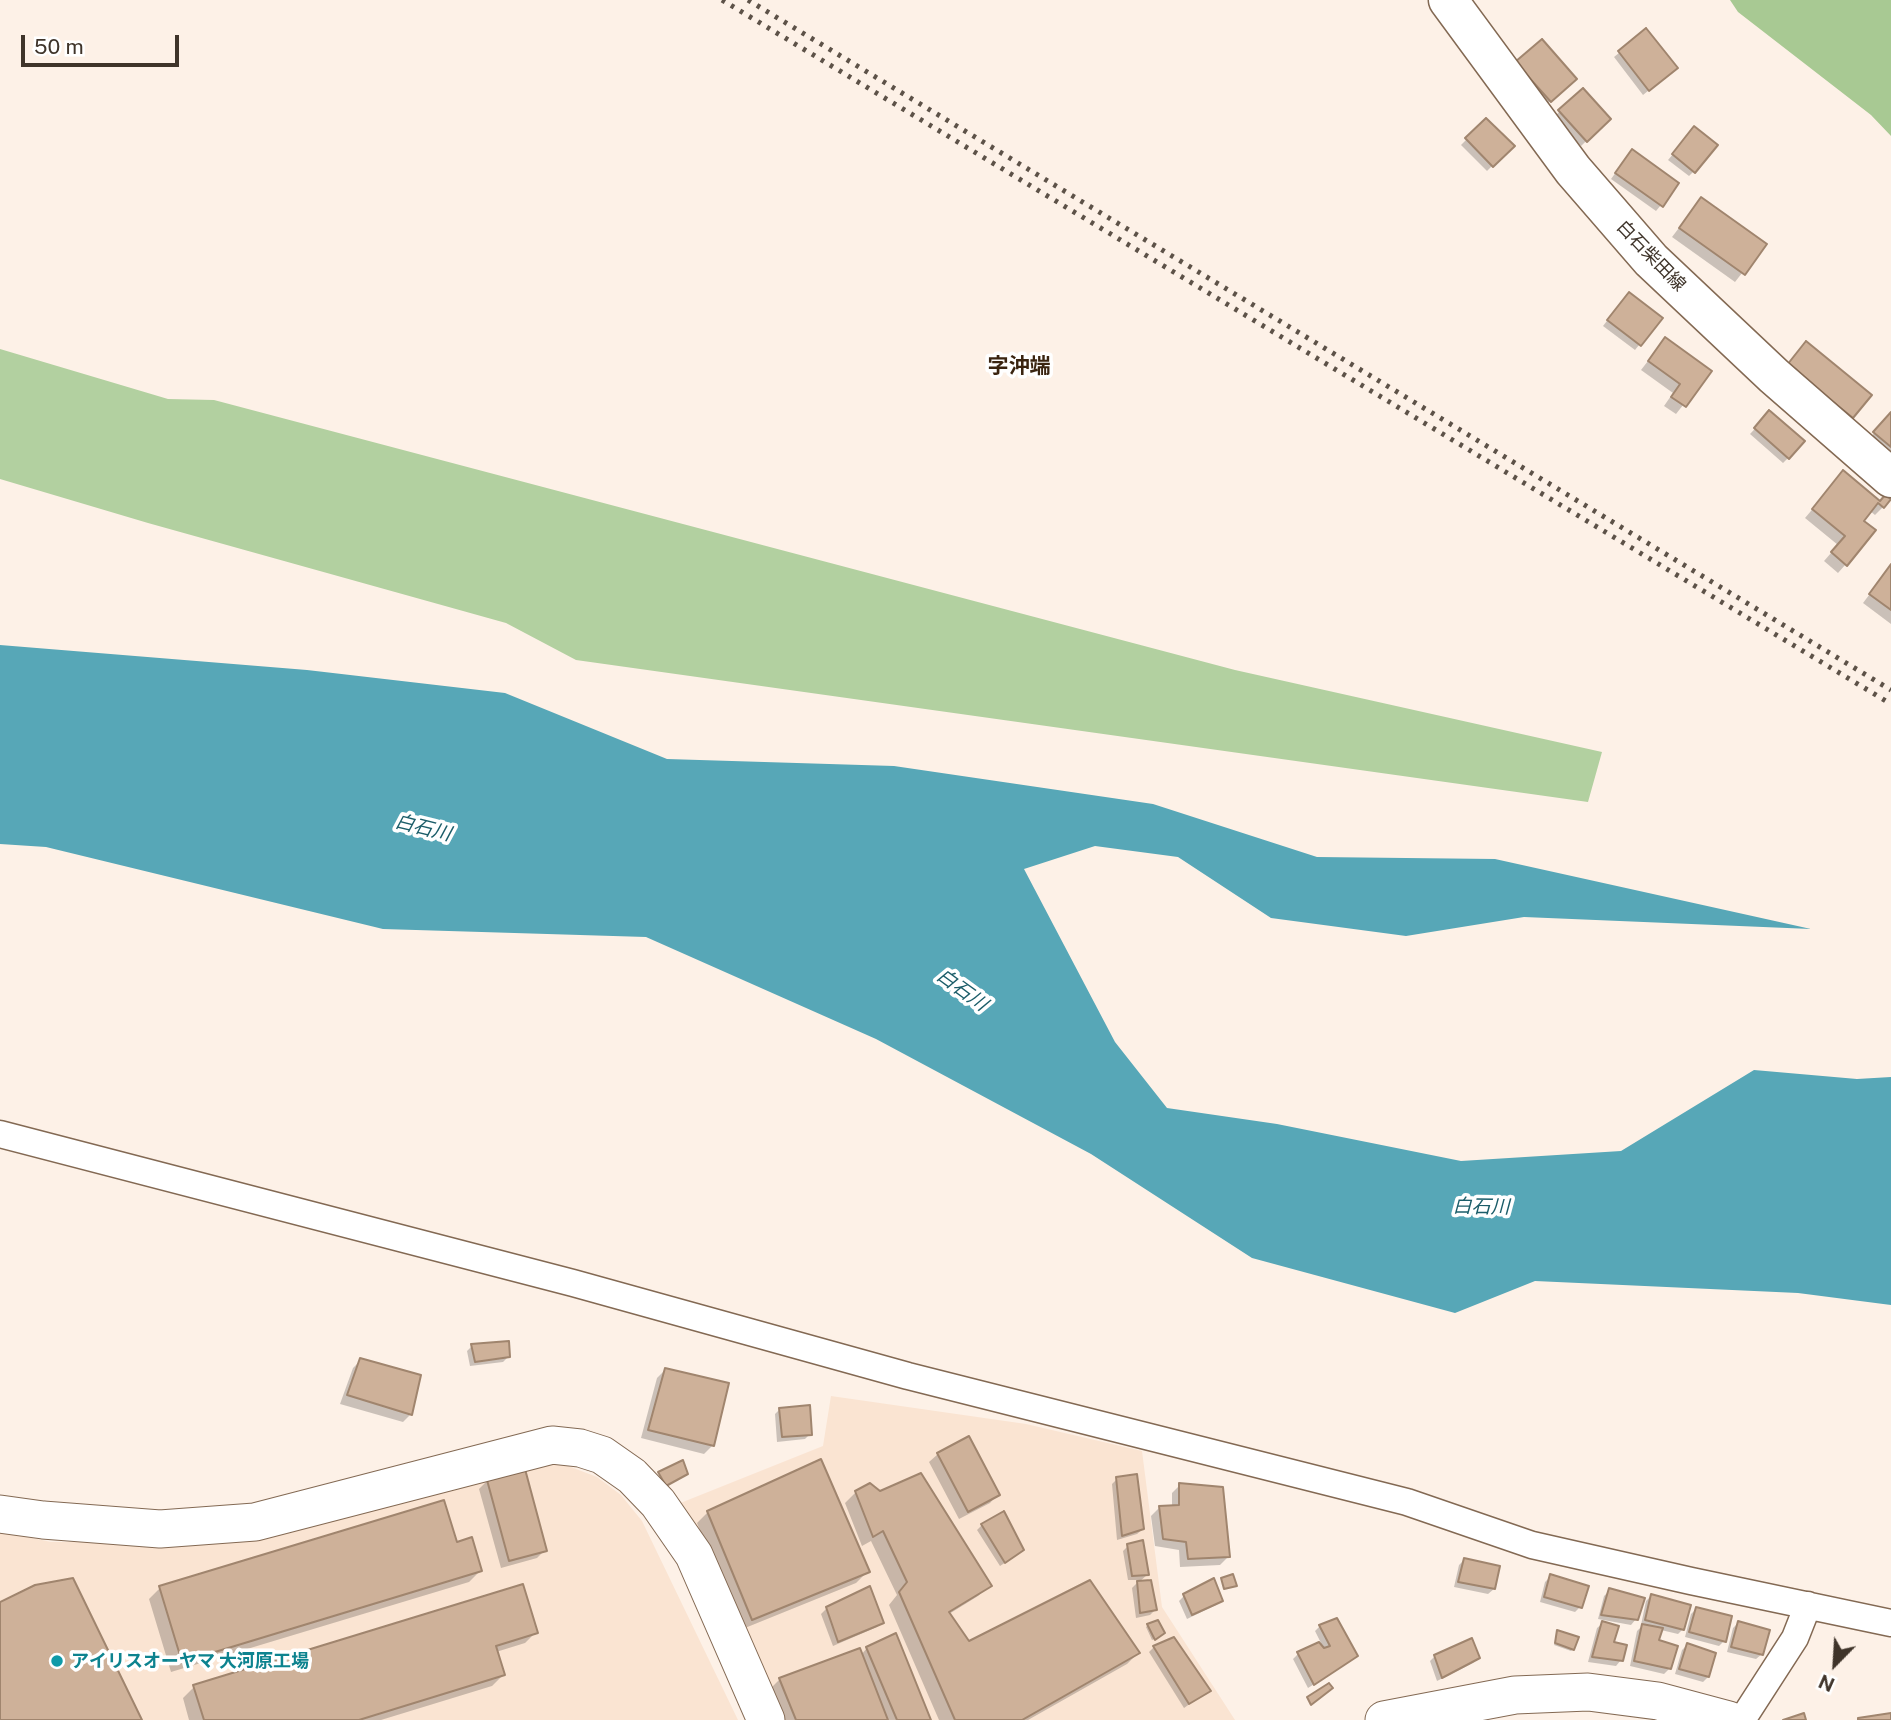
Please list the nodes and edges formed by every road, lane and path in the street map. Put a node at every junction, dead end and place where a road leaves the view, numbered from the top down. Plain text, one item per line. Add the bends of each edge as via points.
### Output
1 (1448, 0) edge
2 (1891, 478) edge
3 (0, 1134) edge
4 (0, 1514) edge
5 (1808, 1605) junction
6 (1891, 1623) edge
7 (766, 1720) edge
8 (1384, 1720) edge
9 (1729, 1720) edge
10 (1742, 1720) edge

1 - 2 main road, 白石柴田線 via 1573,170 1651,260
3 - 5 street via 573,1283 908,1376 1407,1502 1532,1545
4 - 7 street via 160,1529 256,1522 552,1445 580,1448 602,1455 632,1476 658,1503 694,1555
5 - 6 street
5 - 10 street via 1795,1638
8 - 9 street via 1515,1695 1588,1692 1658,1701

